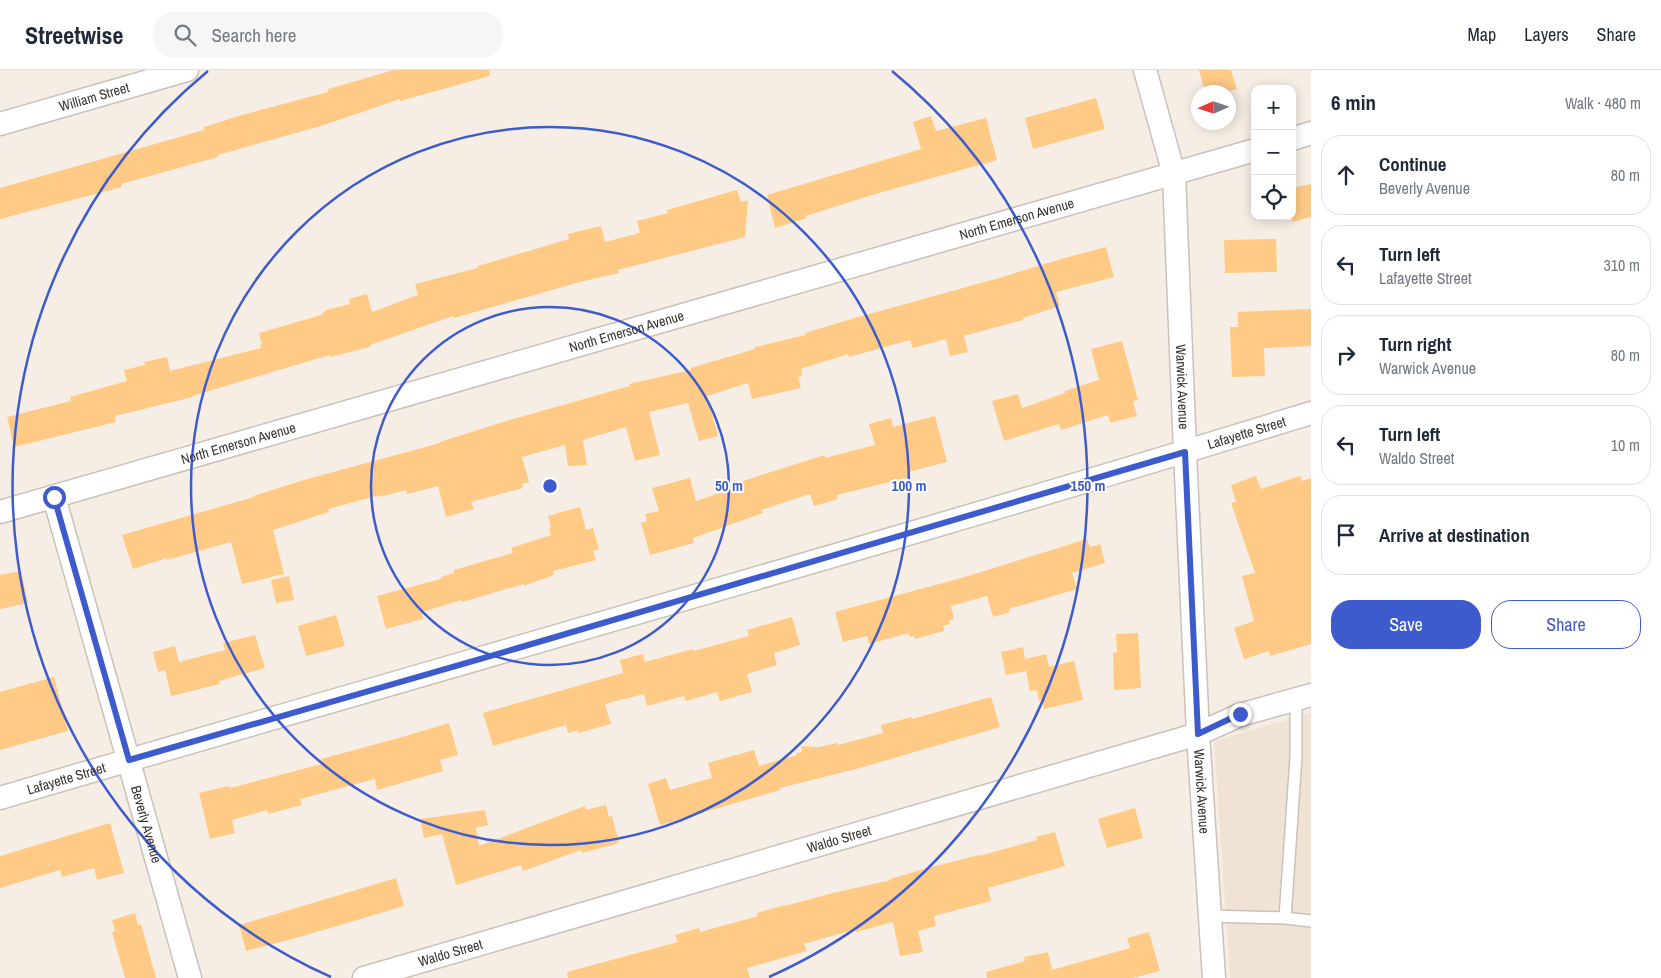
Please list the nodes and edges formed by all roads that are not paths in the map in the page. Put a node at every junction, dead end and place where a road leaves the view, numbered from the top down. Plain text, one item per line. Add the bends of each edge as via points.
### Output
1 (187, 70) edge
2 (1146, 70) edge
3 (0, 124) edge
4 (1311, 133) edge
5 (1296, 138) edge
6 (1251, 151) edge
7 (1174, 174) junction
8 (1311, 413) edge
9 (1185, 452) junction
10 (54, 497) junction
11 (0, 512) edge
12 (1303, 697) edge
13 (1198, 734) junction
14 (129, 760) junction
15 (0, 798) edge
16 (1210, 916) junction
17 (1284, 918) junction
18 (1311, 921) edge
19 (190, 978) edge
20 (364, 978) edge
21 (1214, 978) edge

1 - 3 street, William Street
2 - 7 street, Warwick Avenue
4 - 5 street
6 - 7 street, North Emerson Avenue
7 - 9 street, Warwick Avenue
7 - 10 street, North Emerson Avenue
8 - 9 street, Lafayette Street
9 - 13 street, Warwick Avenue
9 - 14 street, Lafayette Street
10 - 11 street, North Emerson Avenue
10 - 14 street, Beverly Avenue
12 - 13 street, Waldo Street via 1240,714
12 - 17 lane
13 - 16 street, Warwick Avenue
13 - 20 street, Waldo Street
14 - 15 street, Lafayette Street
14 - 19 street, Beverly Avenue
16 - 17 lane
16 - 21 street, Warwick Avenue
17 - 18 lane

